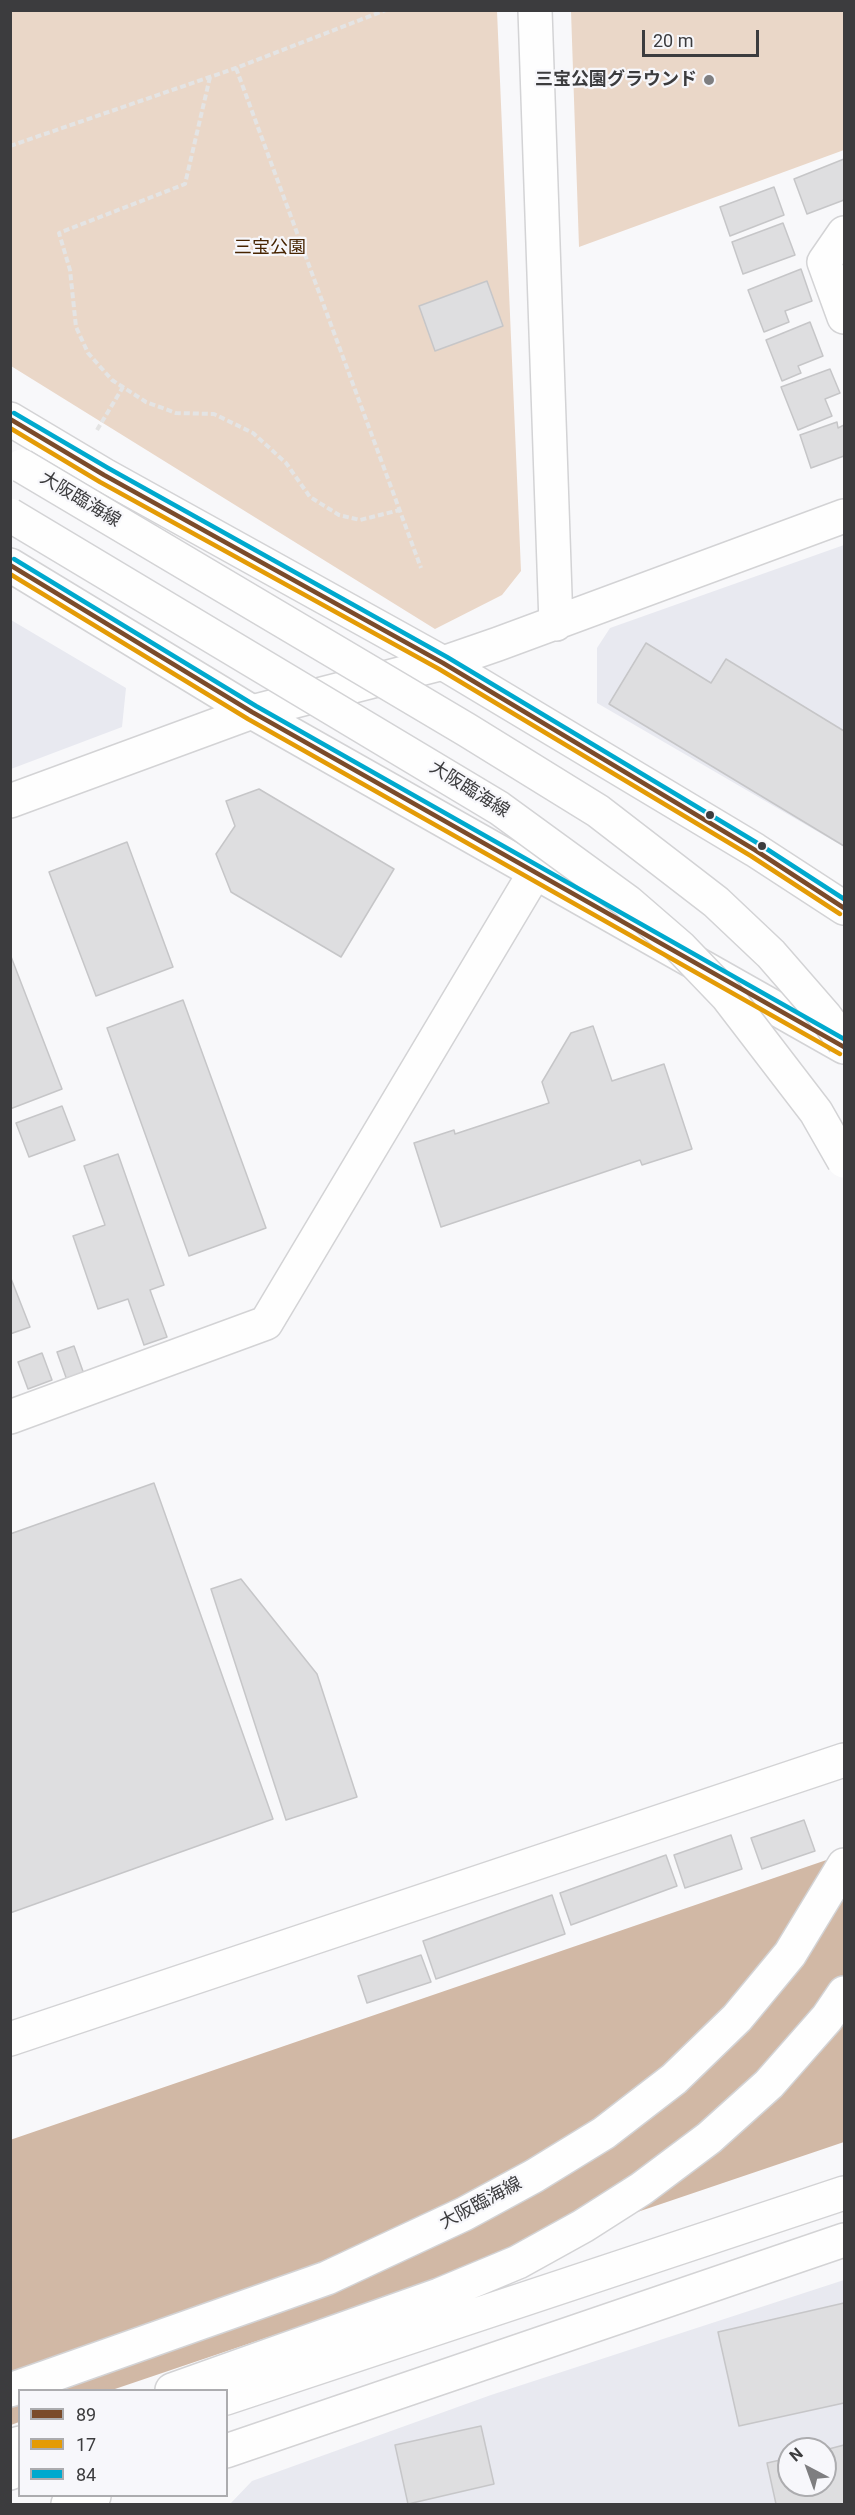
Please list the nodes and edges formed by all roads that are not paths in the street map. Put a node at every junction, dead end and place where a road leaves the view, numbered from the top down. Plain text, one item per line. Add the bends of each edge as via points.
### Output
1 (535, 10) edge
2 (844, 234) edge
3 (844, 317) edge
4 (10, 419) edge
5 (16, 462) edge
6 (10, 515) edge
7 (844, 516) edge
8 (10, 566) edge
9 (556, 624) junction
10 (443, 663) junction
11 (252, 712) junction
12 (10, 801) edge
13 (534, 874) junction
14 (844, 908) edge
15 (844, 1042) edge
16 (844, 1047) edge
17 (844, 1161) edge
18 (10, 1417) edge
19 (844, 1760) edge
20 (844, 1865) edge
21 (844, 1993) edge
22 (10, 2039) edge
23 (844, 2193) edge
24 (844, 2240) edge
25 (178, 2389) edge
26 (10, 2390) edge
27 (228, 2397) edge
28 (228, 2450) edge
29 (91, 2497) edge
30 (68, 2505) edge

1 - 9 main road
2 - 3 main road via 824,262
4 - 10 main road
5 - 15 main road, 大阪臨海線, bridge via 598,811 740,924 771,954
6 - 17 main road, 大阪臨海線, bridge via 499,808 628,902 681,947 727,996 816,1112
7 - 9 main road
8 - 11 main road
9 - 10 main road
10 - 11 main road
10 - 14 main road via 755,850
11 - 12 main road
11 - 13 main road
13 - 16 main road
13 - 18 main road via 266,1323
19 - 22 main road
20 - 26 main road, 大阪臨海線 via 790,1954 737,2018 674,2079 604,2133 464,2214 327,2278
21 - 25 main road via 770,2084 709,2138 583,2226 518,2262 439,2295
23 - 27 main road
24 - 28 main road
29 - 30 main road

